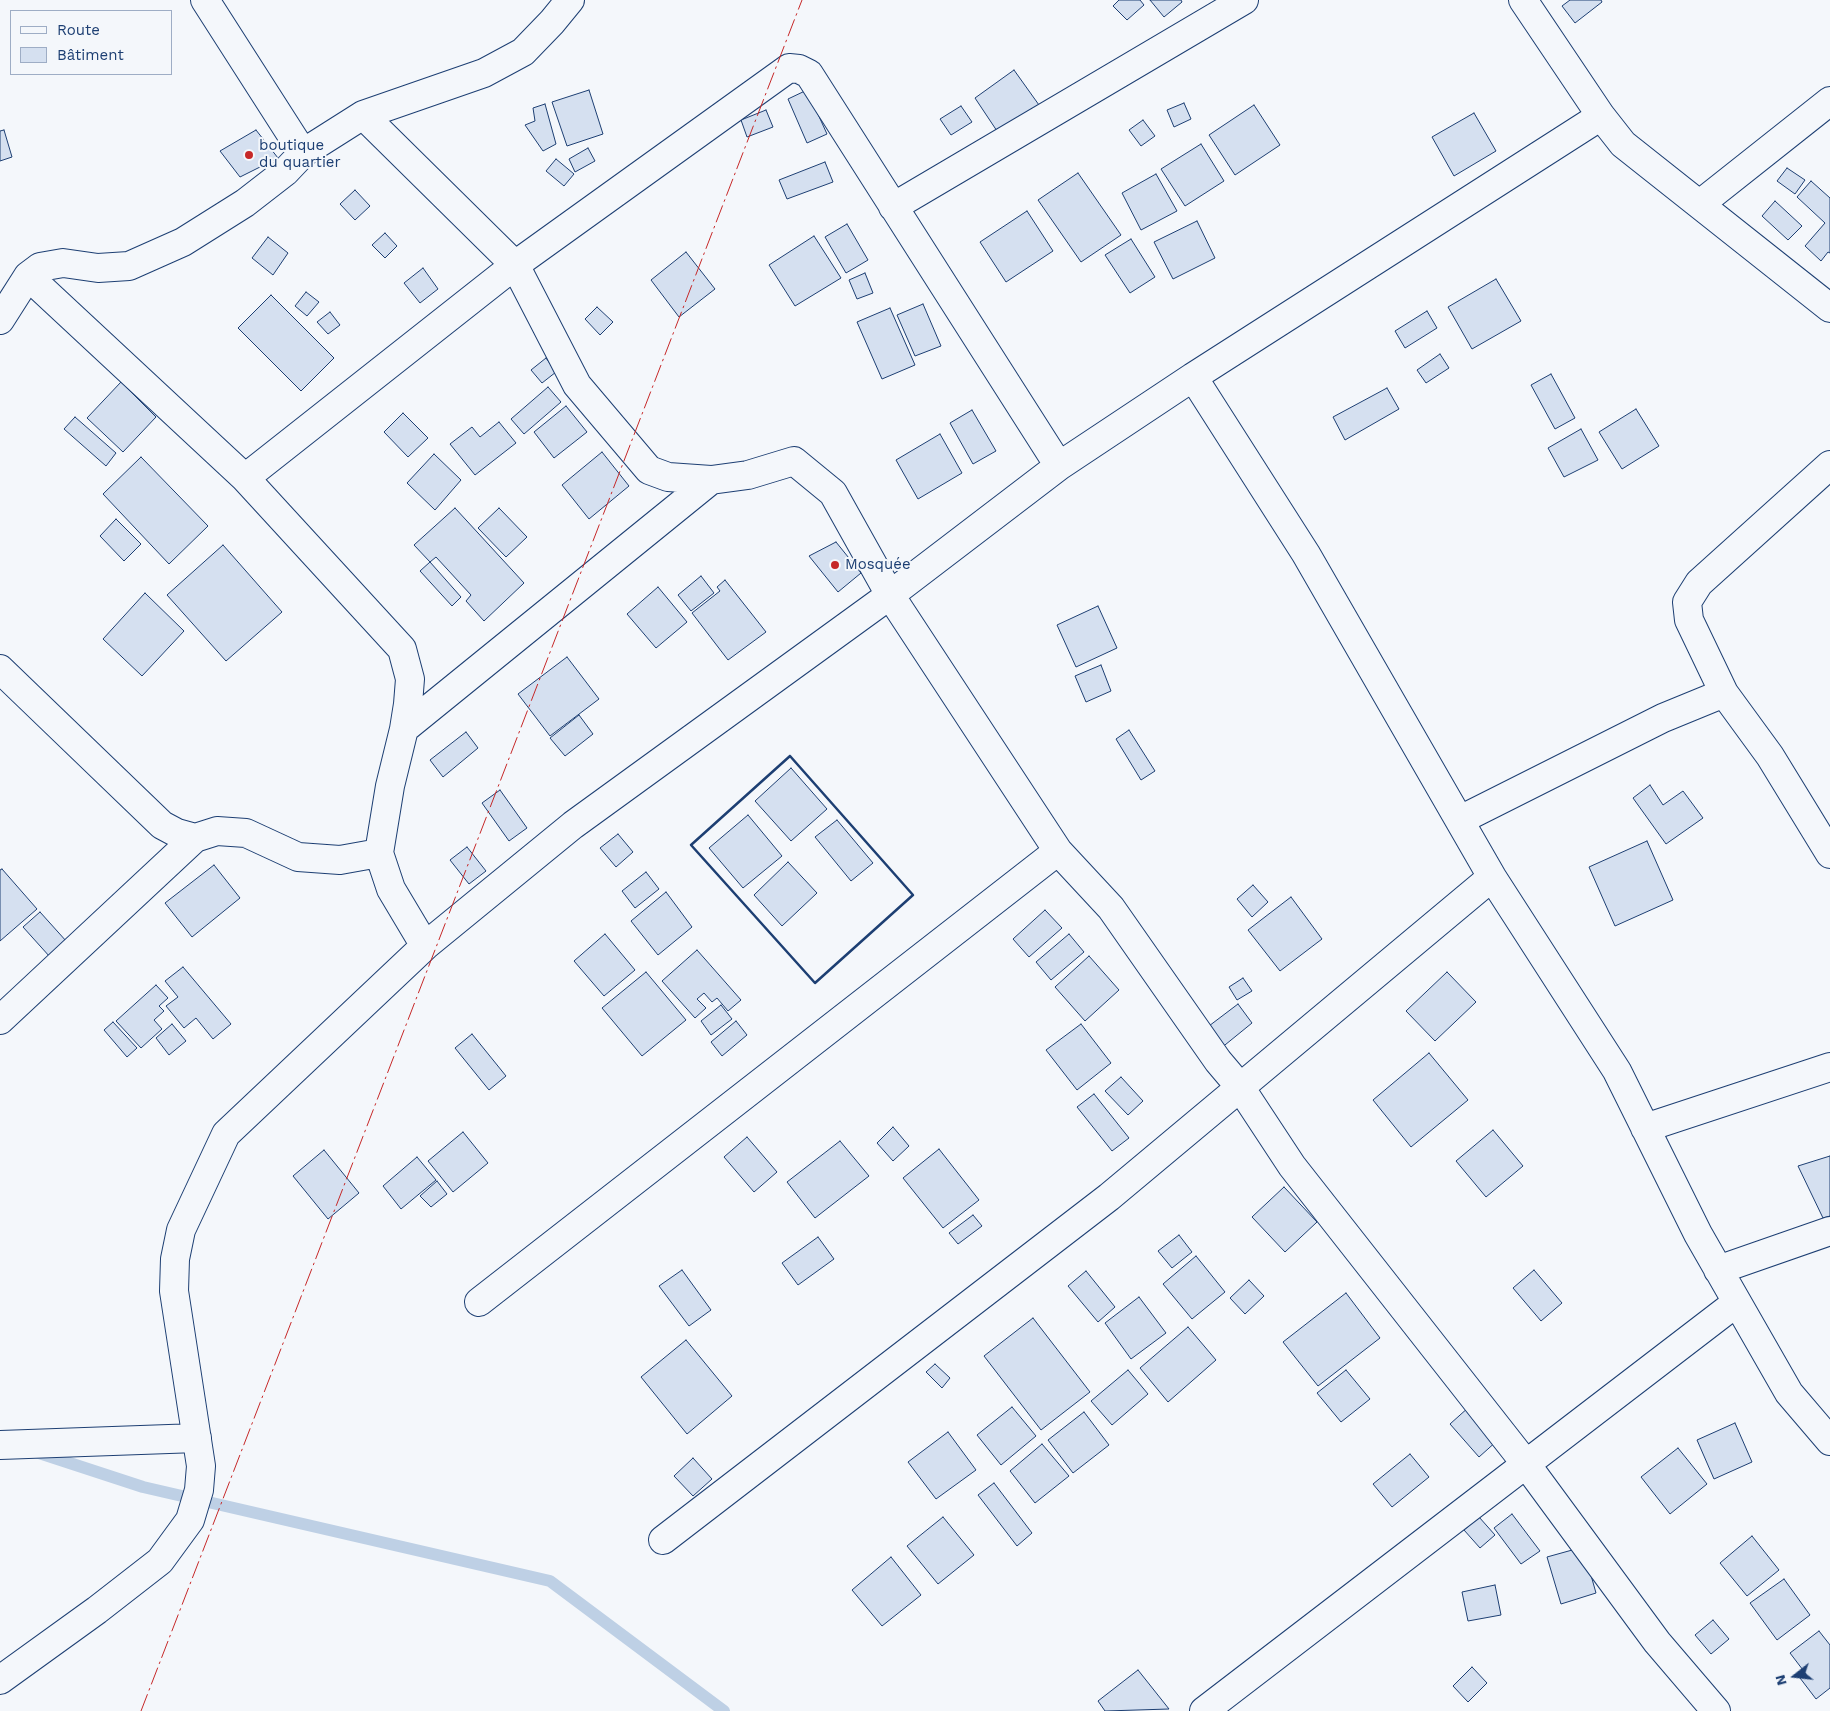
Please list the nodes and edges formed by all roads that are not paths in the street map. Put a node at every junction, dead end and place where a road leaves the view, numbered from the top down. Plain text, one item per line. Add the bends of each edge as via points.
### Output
1 (205, 0) edge
2 (570, 0) edge
3 (1244, 0) edge
4 (1523, 0) edge
5 (1830, 102) edge
6 (363, 114) junction
7 (1601, 116) junction
8 (303, 153) junction
9 (1700, 204) junction
10 (893, 207) junction
11 (515, 265) junction
12 (28, 276) junction
13 (1830, 308) edge
14 (0, 320) edge
15 (1193, 377) junction
16 (1830, 465) edge
17 (1059, 466) junction
18 (245, 478) junction
19 (711, 480) junction
20 (890, 595) junction
21 (0, 669) edge
22 (1724, 693) junction
23 (404, 729) junction
24 (1460, 820) junction
25 (196, 838) junction
26 (1058, 851) junction
27 (379, 853) junction
28 (1830, 854) edge
29 (1492, 878) junction
30 (424, 946) junction
31 (0, 1020) edge
32 (1830, 1067) edge
33 (1240, 1087) junction
34 (1645, 1128) junction
35 (1830, 1231) edge
36 (1718, 1270) junction
37 (479, 1302) dead end
38 (1736, 1303) junction
39 (197, 1438) junction
40 (1830, 1441) edge
41 (0, 1445) edge
42 (1526, 1464) junction
43 (663, 1540) dead end
44 (0, 1680) edge
45 (1204, 1711) edge
46 (1716, 1711) edge

1 - 8 street
2 - 6 street via 523,52 484,73
3 - 10 street
4 - 7 street
5 - 9 street
6 - 8 street
6 - 11 street
7 - 9 street via 1623,144
7 - 15 street
8 - 12 street via 285,172 245,203 183,242 130,266 98,268 63,263 40,267
9 - 13 street
10 - 11 street via 809,74 789,68
10 - 17 street
11 - 18 street
11 - 19 street via 577,385 649,470 668,477
12 - 14 street
12 - 18 street
15 - 17 street
15 - 24 street via 1306,554
16 - 22 street via 1699,583 1687,602 1689,620
17 - 20 street
18 - 23 street via 402,650 410,679
19 - 20 street via 748,475 794,461 833,493
19 - 23 street
20 - 26 street
20 - 30 street via 573,825
21 - 25 street via 162,825
22 - 24 street via 1663,718
22 - 28 street via 1770,756
23 - 27 street
24 - 29 street
25 - 27 street via 217,831 246,832 298,857 340,860
25 - 31 street
26 - 33 street via 1111,908 1218,1061
26 - 37 street
27 - 30 street via 391,889
29 - 33 street
29 - 34 street via 1617,1071
30 - 39 street via 226,1134 185,1222 175,1258 174,1291
32 - 34 street
33 - 42 street via 1292,1166
33 - 43 street via 1109,1197
34 - 36 street
35 - 36 street
36 - 38 street
38 - 40 street via 1789,1393
38 - 42 street
39 - 41 street
39 - 44 street via 201,1466 199,1490 190,1520 160,1561
42 - 45 street
42 - 46 street via 1656,1642

